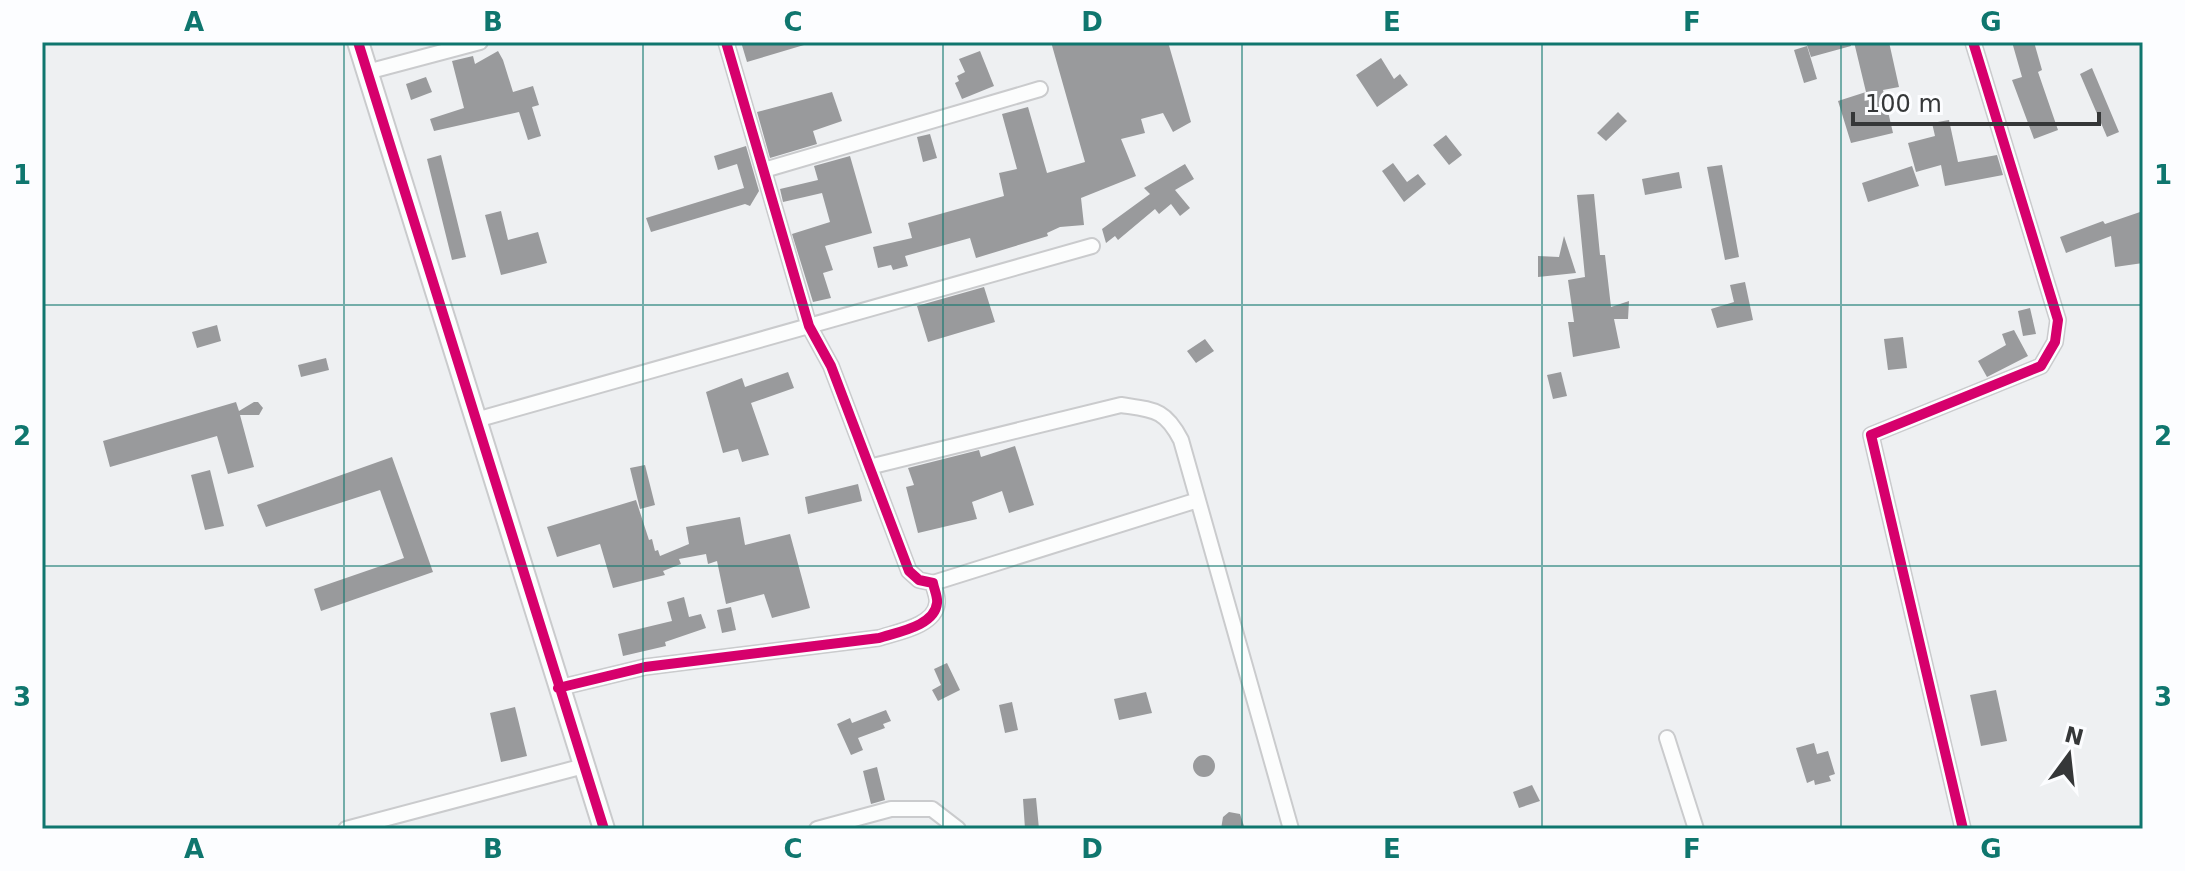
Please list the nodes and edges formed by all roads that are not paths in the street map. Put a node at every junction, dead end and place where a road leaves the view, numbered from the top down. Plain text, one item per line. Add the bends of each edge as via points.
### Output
1 (358, 42) edge
2 (480, 42) edge
3 (726, 42) edge
4 (1973, 42) edge
5 (367, 72) junction
6 (1040, 89) dead end
7 (764, 170) junction
8 (1092, 246) dead end
9 (809, 326) junction
10 (476, 420) junction
11 (869, 467) junction
12 (1198, 500) junction
13 (933, 583) junction
14 (558, 688) junction
15 (1667, 738) dead end
16 (584, 766) junction
17 (346, 829) edge
18 (604, 829) edge
19 (817, 829) edge
20 (958, 829) edge
21 (1291, 829) edge
22 (1696, 829) edge
23 (1963, 829) edge

1 - 5 street
2 - 5 street
3 - 7 street
4 - 23 street via 2058,320 2055,342 2041,366 1871,435
5 - 10 street
6 - 7 street
7 - 9 street
8 - 9 street
9 - 10 street
9 - 11 street via 831,366
10 - 14 street
11 - 12 street via 1121,405 1170,419
11 - 13 street via 909,571
12 - 13 street
12 - 21 street
13 - 14 street via 937,603 932,617 879,638 645,667
14 - 16 street
15 - 22 street
16 - 17 street
16 - 18 street
19 - 20 street via 891,809 932,809

